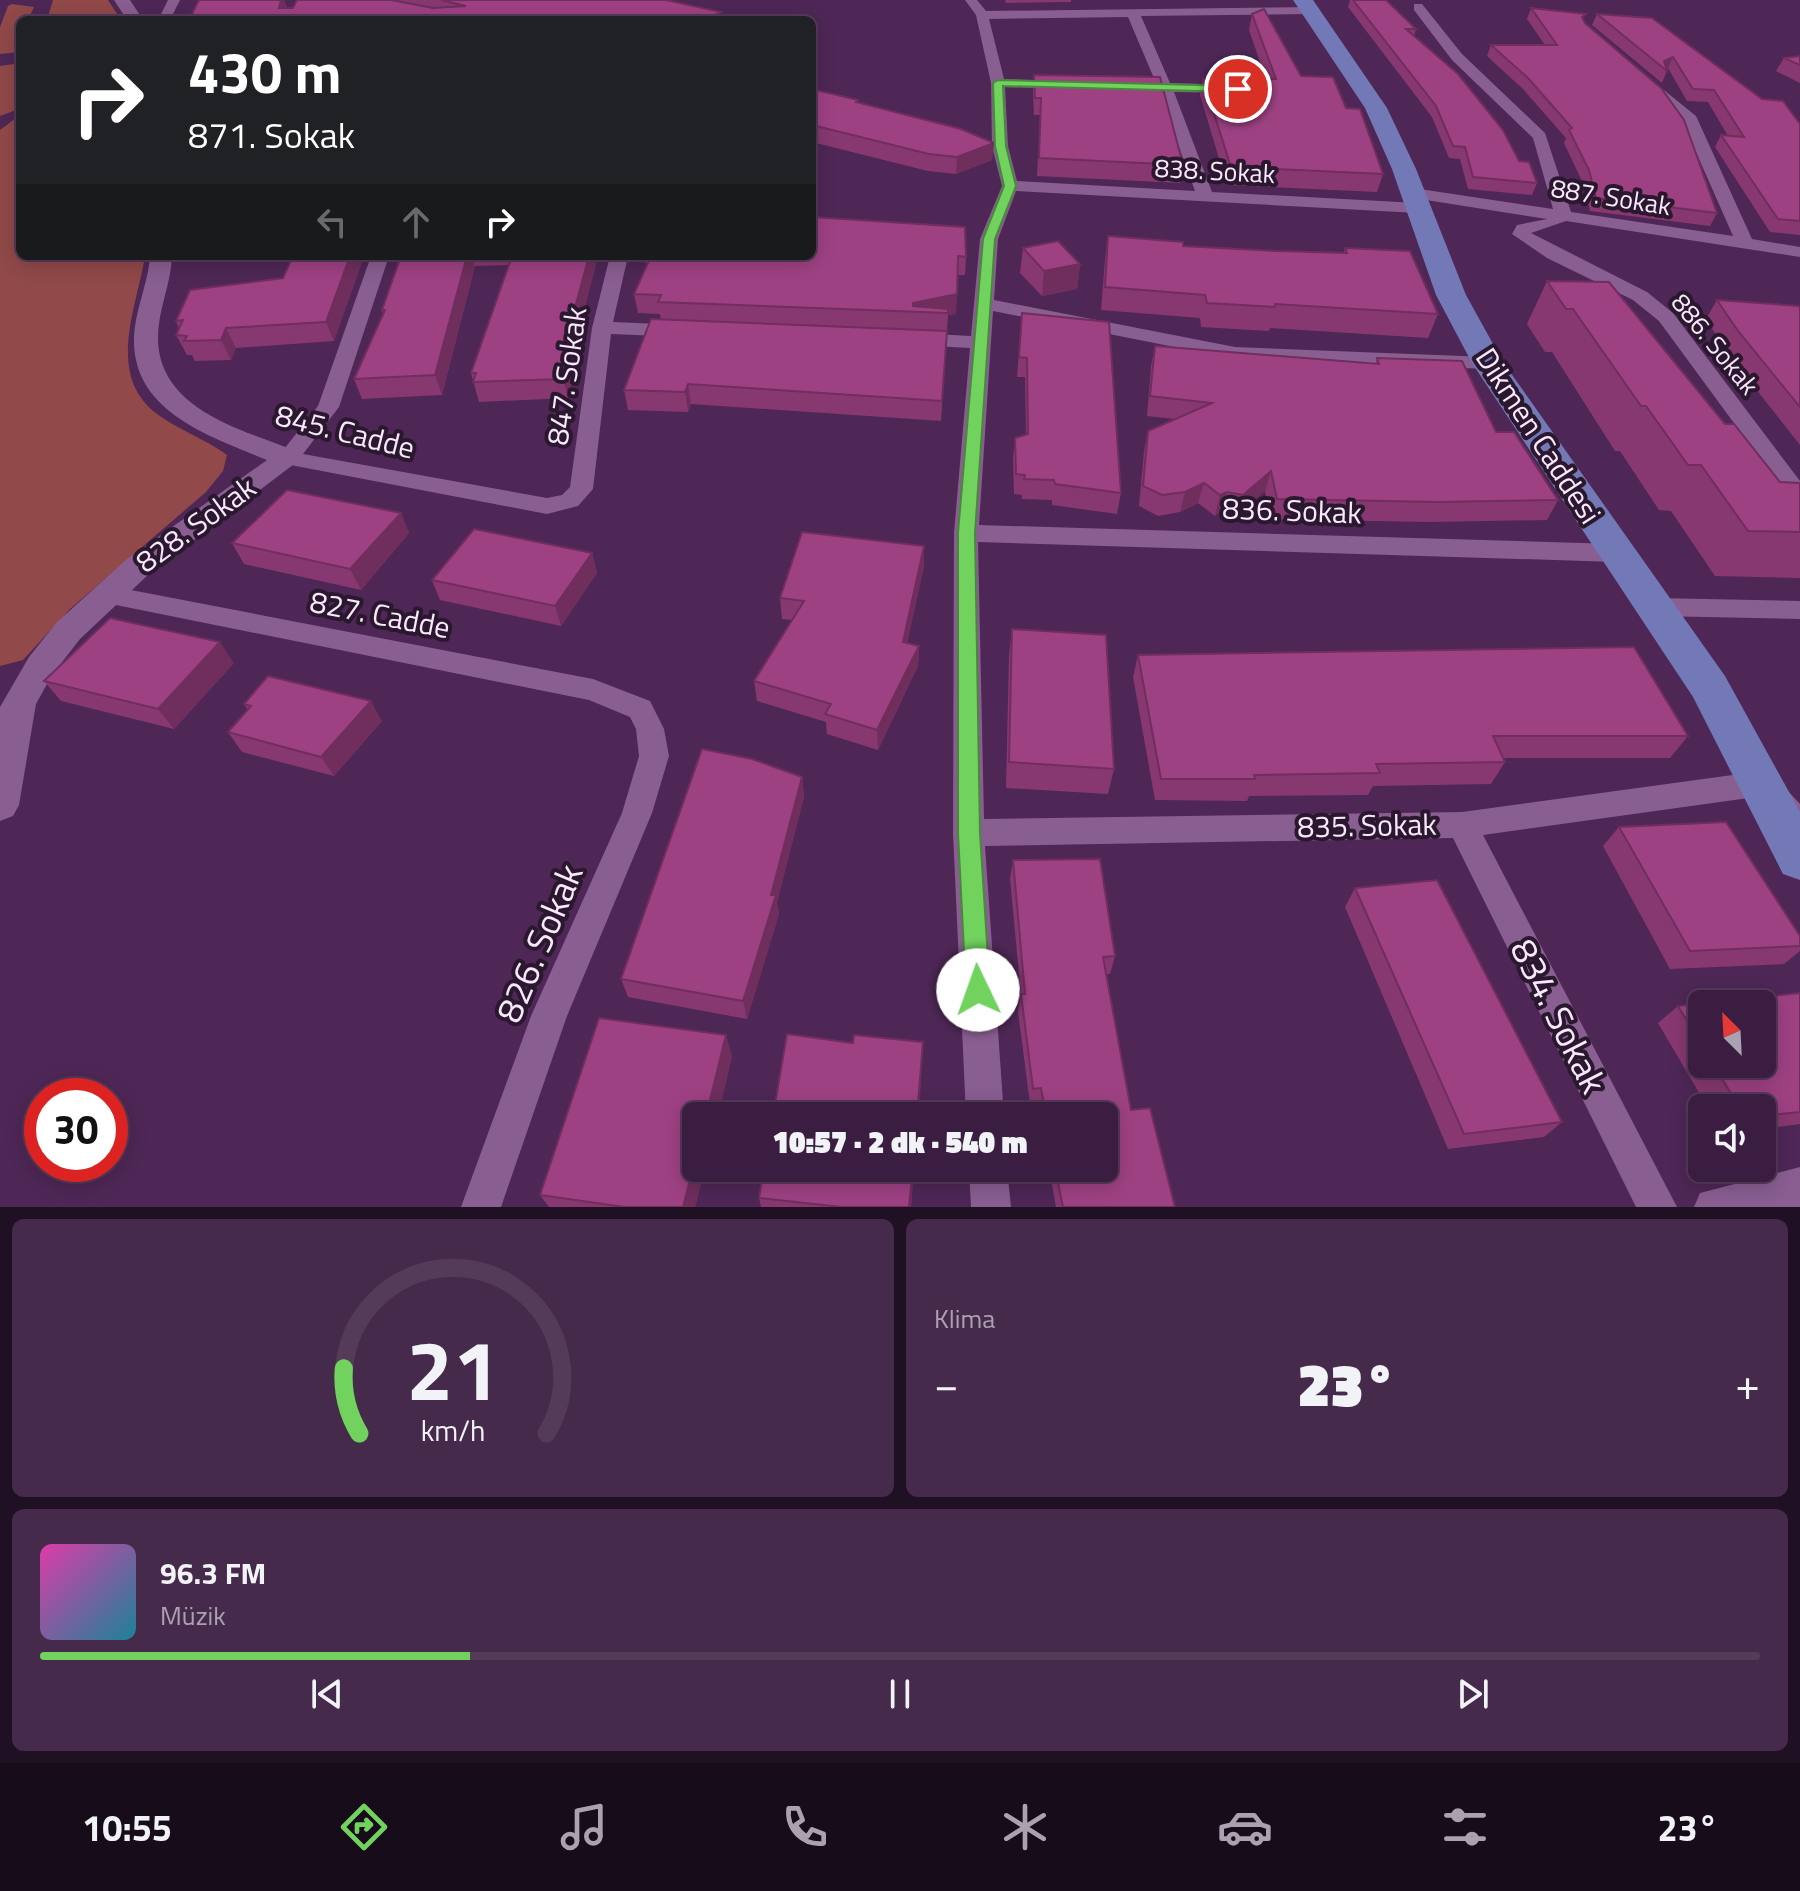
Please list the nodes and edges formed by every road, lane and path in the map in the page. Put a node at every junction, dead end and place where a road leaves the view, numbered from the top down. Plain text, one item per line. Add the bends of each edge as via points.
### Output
1 (1161, 0) edge
2 (1306, 5) edge
3 (1418, 7) dead end
4 (976, 8) edge
5 (1172, 12) junction
6 (1133, 13) junction
7 (1632, 68) edge
8 (998, 83) junction
9 (1089, 85) edge
10 (1120, 86) edge
11 (1165, 88) junction
12 (1238, 89) edge
13 (1010, 186) junction
14 (1205, 196) junction
15 (1415, 201) junction
16 (1563, 215) junction
17 (1746, 245) junction
18 (1800, 252) edge
19 (160, 260) edge
20 (379, 260) edge
21 (618, 260) edge
22 (985, 304) junction
23 (602, 328) junction
24 (697, 332) edge
25 (887, 338) edge
26 (982, 342) junction
27 (1488, 363) junction
28 (288, 458) junction
29 (1800, 497) edge
30 (570, 501) joint
31 (966, 533) junction
32 (1616, 553) junction
33 (105, 594) junction
34 (1655, 607) junction
35 (1800, 610) edge
36 (640, 709) joint
37 (1762, 784) junction
38 (0, 805) edge
39 (1462, 825) junction
40 (1800, 825) edge
41 (969, 833) junction
42 (1800, 859) edge
43 (984, 1102) edge
44 (989, 1182) edge
45 (1800, 1187) edge
46 (481, 1207) edge
47 (991, 1207) edge
48 (1657, 1207) edge
49 (1714, 1207) edge

1 - 5 street
2 - 5 street
2 - 15 main road, Dikmen Caddesi via 1376,108
3 - 16 street via 1457,57 1540,136
4 - 6 street
4 - 8 street
5 - 6 street
6 - 11 street
7 - 17 street via 1688,116
8 - 9 street
8 - 13 street via 993,144
10 - 11 street
11 - 12 street
11 - 14 street
13 - 14 street, 838. Sokak
13 - 22 street via 981,238
14 - 15 street, 838. Sokak
15 - 16 street, 887. Sokak
15 - 27 main road, Dikmen Caddesi via 1451,295
16 - 17 street, 887. Sokak
16 - 29 street, 886. Sokak via 1521,234 1640,296 1666,317
17 - 18 street, 887. Sokak
19 - 28 street, 845. Cadde via 146,342 158,389 199,419
20 - 28 street via 328,407
21 - 23 street, 847. Sokak
22 - 26 street
22 - 27 street via 1235,353
23 - 24 street
23 - 30 street, 847. Sokak via 581,489
25 - 26 street
26 - 31 street
27 - 32 main road, Dikmen Caddesi
28 - 30 street, 845. Cadde via 536,506
28 - 33 street, 828. Sokak
31 - 32 street, 836. Sokak
31 - 41 street
32 - 34 main road, Dikmen Caddesi
33 - 36 street, 827. Cadde via 593,690
33 - 38 street, 828. Sokak via 32,679 17,707
34 - 35 street
34 - 37 main road, Dikmen Caddesi via 1710,688
36 - 46 street, 826. Sokak via 654,756 637,813 549,1016
37 - 39 street, 835. Sokak
37 - 40 street
37 - 42 main road, Dikmen Caddesi
39 - 41 street, 835. Sokak
39 - 48 street, 834. Sokak
41 - 43 street
44 - 47 street
45 - 49 street

